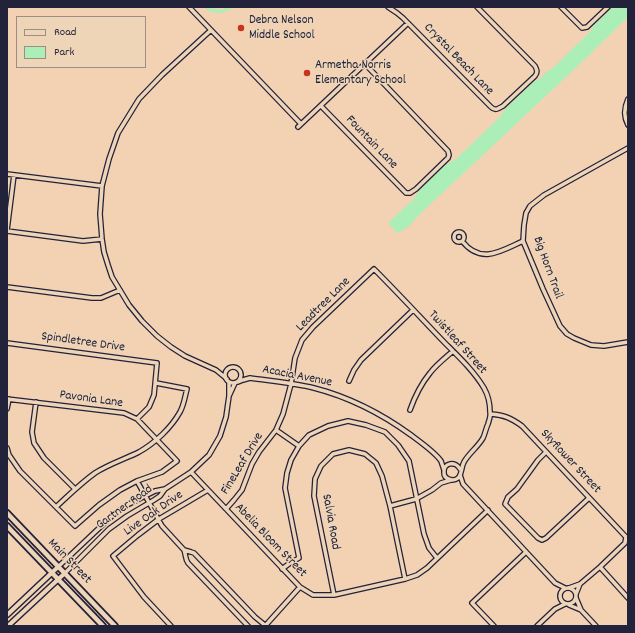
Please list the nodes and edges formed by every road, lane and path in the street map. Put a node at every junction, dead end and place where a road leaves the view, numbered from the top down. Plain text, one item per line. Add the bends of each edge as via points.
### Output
1 (189, 7) edge
2 (388, 7) edge
3 (477, 7) edge
4 (561, 7) edge
5 (608, 7) edge
6 (408, 23) junction
7 (211, 30) junction
8 (365, 64) junction
9 (628, 99) edge
10 (321, 106) junction
11 (628, 125) edge
12 (628, 148) edge
13 (7, 174) edge
14 (14, 175) junction
15 (102, 186) junction
16 (7, 231) edge
17 (102, 239) junction
18 (523, 241) junction
19 (462, 242) dead end
20 (374, 269) joint
21 (7, 287) edge
22 (120, 290) junction
23 (413, 310) junction
24 (628, 342) edge
25 (7, 343) edge
26 (453, 351) junction
27 (216, 370) junction
28 (226, 370) junction
29 (240, 370) junction
30 (250, 378) junction
31 (228, 380) junction
32 (348, 381) dead end
33 (237, 382) junction
34 (156, 383) junction
35 (290, 384) junction
36 (230, 396) junction
37 (8, 399) edge
38 (36, 402) junction
39 (7, 409) edge
40 (410, 410) dead end
41 (491, 414) junction
42 (137, 419) junction
43 (276, 430) junction
44 (157, 440) junction
45 (299, 446) junction
46 (7, 448) edge
47 (546, 452) junction
48 (440, 461) junction
49 (464, 461) junction
50 (449, 464) junction
51 (454, 464) junction
52 (460, 469) junction
53 (444, 471) junction
54 (191, 472) junction
55 (460, 475) junction
56 (452, 480) junction
57 (137, 481) junction
58 (441, 483) junction
59 (463, 484) junction
60 (75, 489) junction
61 (165, 489) junction
62 (208, 490) junction
63 (145, 496) junction
64 (589, 498) junction
65 (416, 499) junction
66 (149, 503) junction
67 (390, 506) junction
68 (56, 507) junction
69 (226, 509) junction
70 (488, 510) junction
71 (7, 513) edge
72 (159, 519) junction
73 (7, 526) edge
74 (184, 550) junction
75 (526, 552) junction
76 (437, 558) junction
77 (58, 566) junction
78 (600, 567) junction
79 (282, 569) junction
80 (52, 573) junction
81 (64, 573) junction
82 (58, 579) junction
83 (405, 579) junction
84 (556, 582) junction
85 (580, 584) junction
86 (300, 587) junction
87 (567, 588) junction
88 (334, 595) junction
89 (560, 595) junction
90 (576, 596) junction
91 (628, 598) edge
92 (566, 604) junction
93 (555, 609) junction
94 (581, 610) junction
95 (7, 615) edge
96 (8, 626) edge
97 (103, 626) edge
98 (115, 626) edge
99 (170, 626) edge
100 (248, 626) edge
101 (266, 626) edge
102 (494, 626) edge
103 (537, 626) edge
104 (596, 626) edge

1 - 7 street
2 - 6 street, Crystal Beach Lane
3 - 6 street, Crystal Beach Lane via 535,66 537,72 496,110 491,108
4 - 5 street via 584,28
6 - 8 street
7 - 10 street via 300,126
7 - 15 street via 139,99 118,133
8 - 10 street
8 - 10 street, Fountain Lane via 448,151 448,158 416,189 408,193 404,191
9 - 11 street via 624,112
12 - 18 street, Big Horn Trail via 544,195 530,206 525,217
13 - 14 street
14 - 15 street
14 - 16 street
15 - 17 street
16 - 17 street via 83,241
17 - 22 street via 112,277
18 - 19 street via 488,255 471,250
18 - 24 street, Big Horn Trail via 550,307 563,331 591,345 604,346
20 - 23 street, Twistleaf Street
20 - 35 street, Leadtree Lane via 302,340 295,358
21 - 22 street via 92,298 101,298
22 - 27 street via 142,321 171,348
23 - 26 street, Twistleaf Street
23 - 32 street via 361,360
25 - 34 street, Spindletree Drive via 157,363
26 - 40 street via 423,382
26 - 41 street, Twistleaf Street via 484,389
27 - 28 street
27 - 31 street
28 - 29 street via 235,367
28 - 31 street via 225,376
29 - 30 street
29 - 33 street via 242,377
30 - 33 street
30 - 35 street, Acacia Avenue
31 - 33 street
31 - 36 street
33 - 36 street
34 - 42 street via 148,407
34 - 44 street via 187,388 181,411
35 - 43 street, FineLeaf Drive via 283,414
35 - 48 street, Acacia Avenue via 328,392 373,411 419,441
36 - 54 street, Gartner Road via 220,436 209,455
37 - 38 street, Pavonia Lane
37 - 39 street
38 - 42 street, Pavonia Lane via 124,413
38 - 60 street via 32,432 34,443 44,458
41 - 47 street, Skyflower Street via 515,421
41 - 49 street via 484,437
42 - 44 street, Pavonia Lane
43 - 45 street
43 - 69 street, FineLeaf Drive via 252,464 242,490
44 - 57 street, Pavonia Lane via 177,461 162,472
44 - 60 street via 140,452 96,473
45 - 65 street via 309,435 328,426 348,421 385,432 409,461
45 - 79 street via 286,473 285,488 299,558
46 - 68 street via 20,471
47 - 64 street, Skyflower Street
47 - 64 street via 505,504 542,540
48 - 50 street, Acacia Avenue
48 - 53 street, Acacia Avenue
49 - 51 street
49 - 52 street
50 - 51 street
50 - 53 street
51 - 52 street
52 - 55 street
53 - 56 street via 446,477
53 - 58 street
54 - 61 street, Gartner Road
54 - 62 street, Abelia Bloom Street
55 - 56 street via 459,478
55 - 59 street
56 - 58 street
56 - 59 street
57 - 63 street
57 - 68 street via 99,504 75,526
58 - 65 street
59 - 70 street
60 - 68 street
61 - 63 street, Gartner Road via 155,490
61 - 66 street, Gartner Road
62 - 69 street, Abelia Bloom Street
62 - 72 street, Live Oak Drive
63 - 66 street
63 - 77 street, Gartner Road via 113,515
64 - 78 street, Skyflower Street via 626,537 625,543
65 - 67 street
65 - 76 street via 424,534 429,548
66 - 72 street
66 - 81 street, Gartner Road via 109,529
67 - 83 street, Salvia Road
67 - 88 street, Salvia Road via 376,463 365,454 349,450 333,454 321,466 315,480 314,496
69 - 79 street, Abelia Bloom Street
70 - 75 street
70 - 76 street, Abelia Bloom Street
71 - 77 main road, Main Street
72 - 74 street via 162,526
72 - 99 street, Live Oak Drive via 113,556
73 - 80 main road, Main Street
74 - 100 street via 188,563
74 - 101 street via 194,554
75 - 84 street
75 - 102 street via 472,602
76 - 83 street, Abelia Bloom Street via 417,575
77 - 80 street, Gartner Road
77 - 81 main road, Main Street
78 - 85 street
78 - 91 street
79 - 86 street, Abelia Bloom Street
80 - 82 main road, Main Street
80 - 95 street, Gartner Road
81 - 82 street, Gartner Road
81 - 98 main road, Main Street
82 - 96 street, Gartner Road
82 - 97 main road, Main Street
83 - 88 street, Abelia Bloom Street
84 - 87 street
84 - 89 street
85 - 87 street
85 - 90 street
86 - 88 street, Abelia Bloom Street via 313,595
86 - 101 street
87 - 89 street
87 - 90 street via 574,590
89 - 92 street via 561,601
89 - 93 street
90 - 92 street via 575,602
90 - 94 street
92 - 93 street
92 - 94 street
93 - 103 street
94 - 104 street

